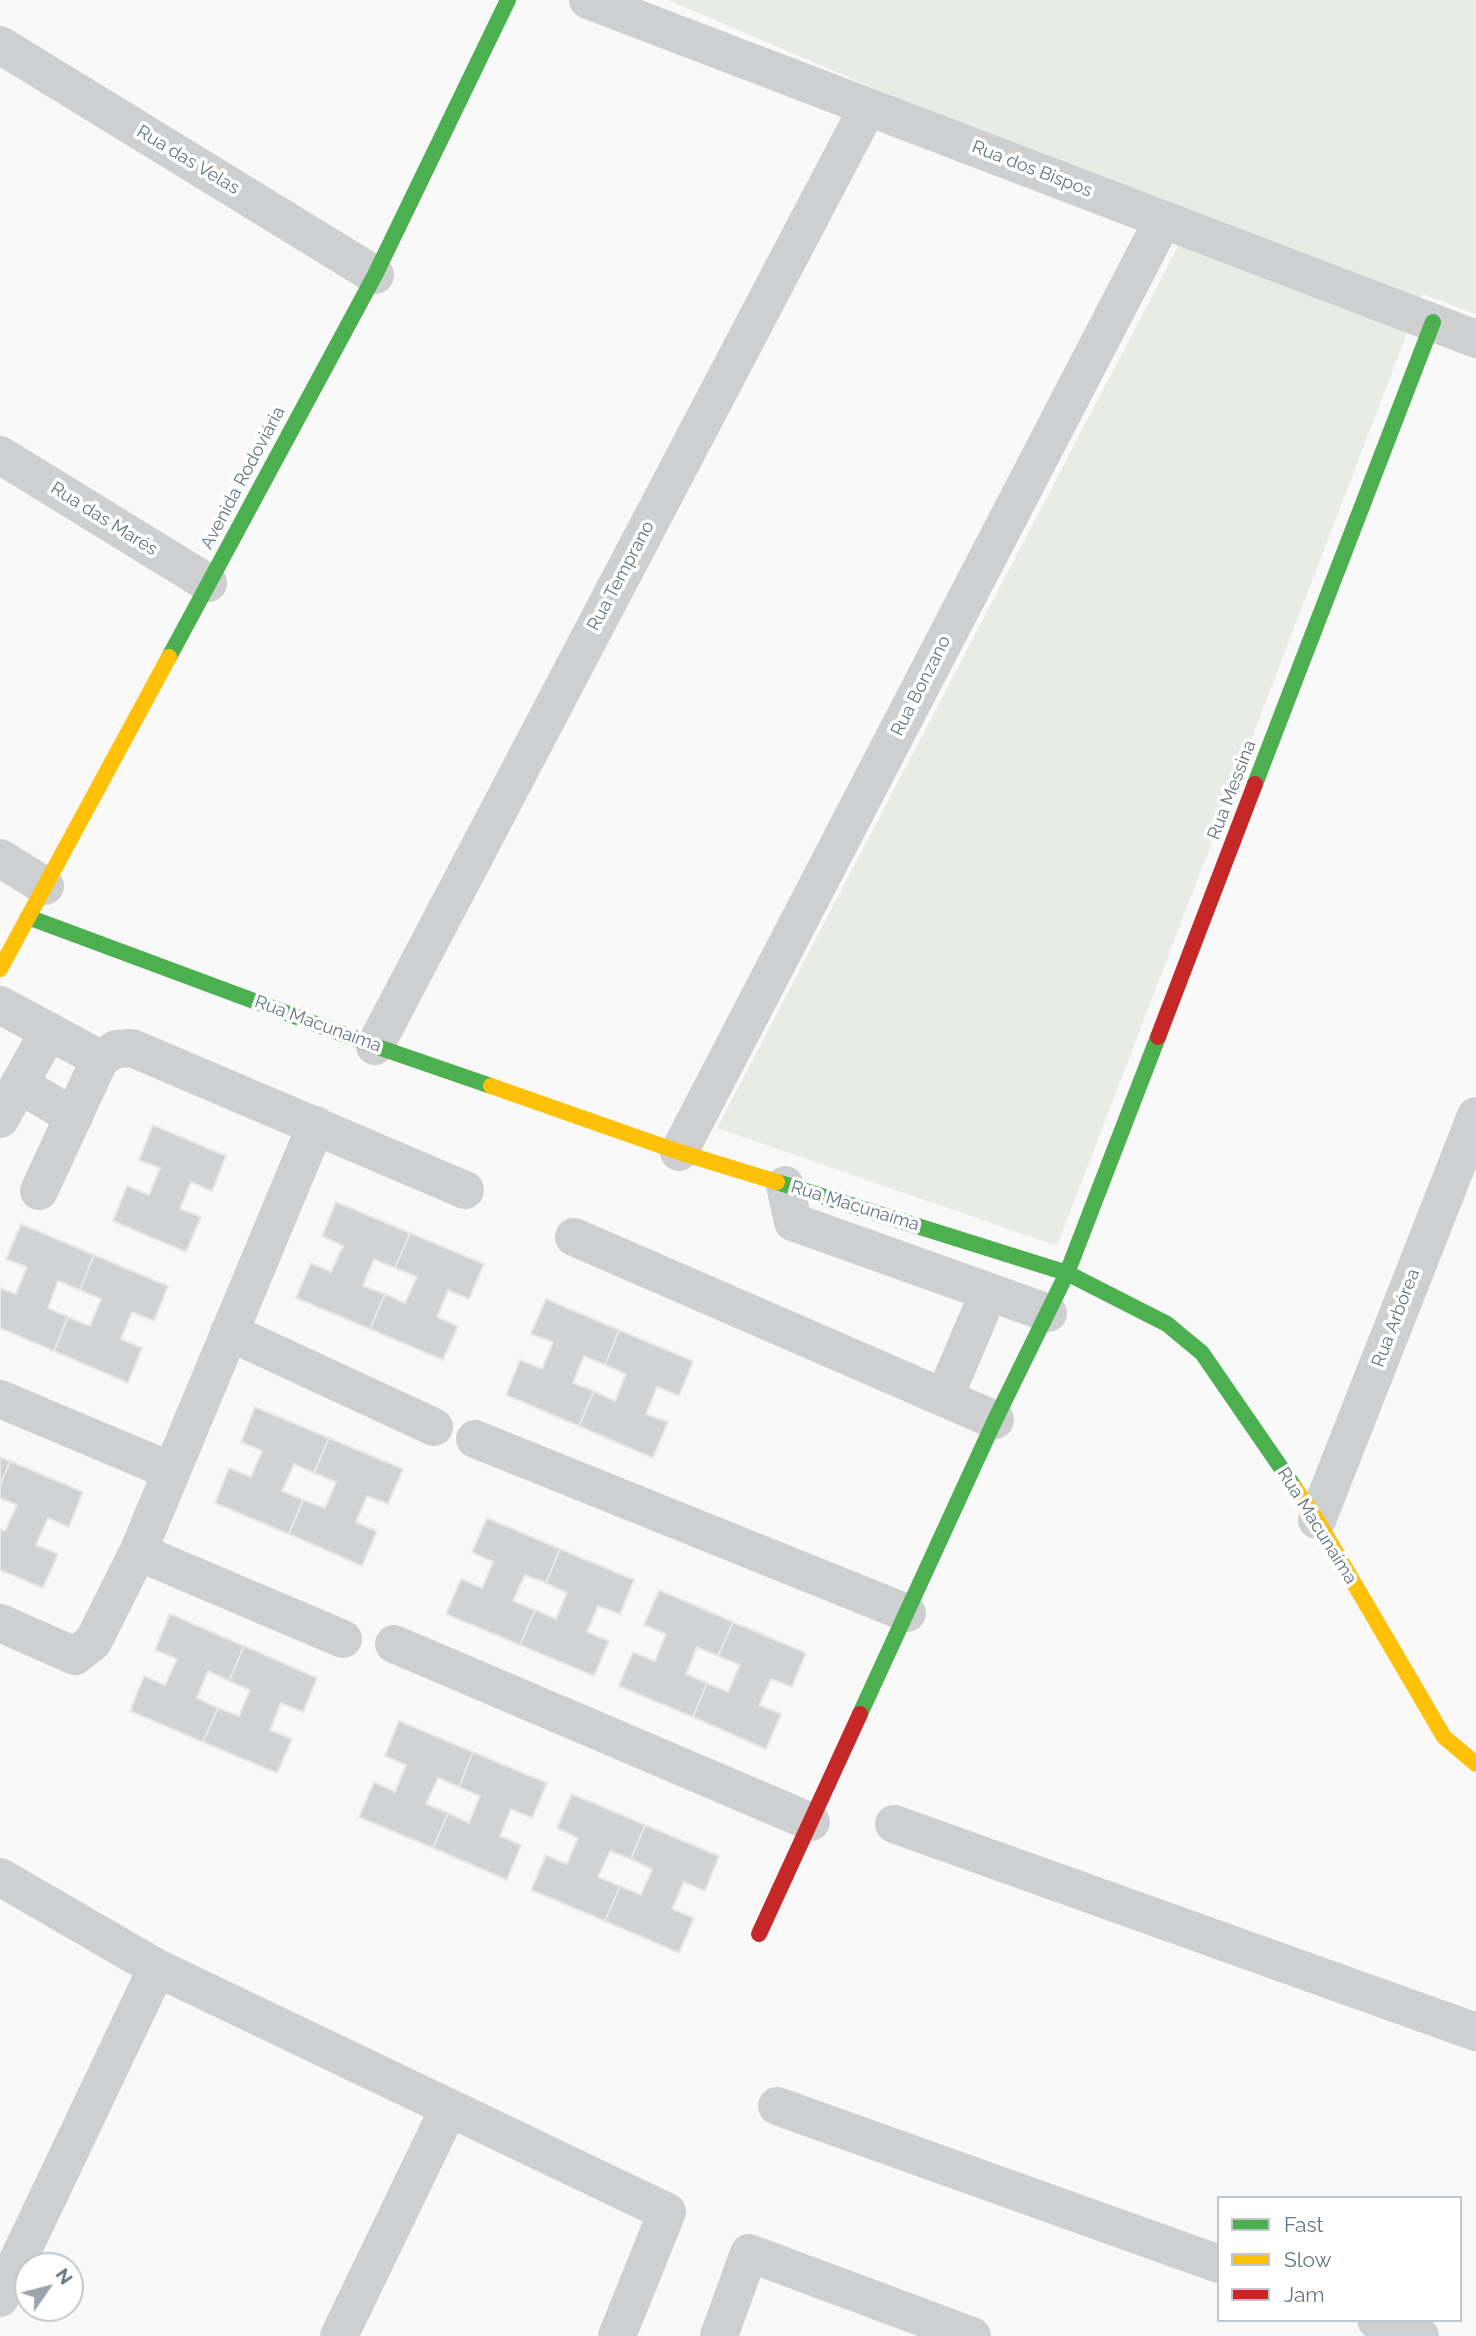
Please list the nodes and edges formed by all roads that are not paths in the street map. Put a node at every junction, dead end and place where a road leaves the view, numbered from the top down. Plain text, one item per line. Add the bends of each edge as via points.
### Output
1 (588, 0) edge
2 (503, 2) edge
3 (0, 45) edge
4 (868, 107) junction
5 (1163, 220) junction
6 (375, 275) junction
7 (1433, 322) junction
8 (1476, 339) edge
9 (0, 455) edge
10 (208, 583) junction
11 (0, 858) edge
12 (36, 901) junction
13 (0, 969) edge
14 (0, 1004) edge
15 (49, 1031) junction
16 (375, 1046) junction
17 (100, 1059) junction
18 (19, 1084) junction
19 (1476, 1116) edge
20 (74, 1117) junction
21 (0, 1119) edge
22 (316, 1125) junction
23 (679, 1152) junction
24 (785, 1185) junction
25 (465, 1190) dead end
26 (39, 1191) dead end
27 (574, 1237) dead end
28 (1067, 1273) junction
29 (989, 1292) junction
30 (1048, 1313) junction
31 (229, 1332) junction
32 (944, 1398) junction
33 (0, 1399) edge
34 (995, 1420) junction
35 (434, 1427) dead end
36 (475, 1439) dead end
37 (171, 1471) junction
38 (1317, 1520) junction
39 (138, 1552) junction
40 (907, 1613) junction
41 (0, 1623) edge
42 (343, 1639) dead end
43 (394, 1644) dead end
44 (1476, 1764) edge
45 (811, 1822) junction
46 (894, 1824) dead end
47 (0, 1877) edge
48 (759, 1934) dead end
49 (157, 1968) junction
50 (1476, 2032) edge
51 (776, 2106) dead end
52 (449, 2108) junction
53 (1217, 2263) edge
54 (0, 2298) edge
55 (1382, 2322) edge
56 (339, 2336) edge
57 (617, 2336) edge
58 (719, 2336) edge
59 (972, 2336) edge
60 (1420, 2336) edge

1 - 4 street, Rua dos Bispos
2 - 6 street, Avenida Rodoviária
3 - 6 street, Rua das Velas
4 - 5 street, Rua dos Bispos
4 - 16 street, Rua Temprano
5 - 7 street, Rua dos Bispos
5 - 23 street, Rua Bonzano
6 - 10 street, Avenida Rodoviária
7 - 8 street, Rua dos Bispos
7 - 28 street, Rua Messina
9 - 10 street, Rua das Marés
10 - 12 street, Avenida Rodoviária
11 - 12 street, Rua Macunaíma
12 - 13 street, Avenida Rodoviária
12 - 16 street, Rua Macunaíma
14 - 15 street
15 - 17 street
15 - 18 street
16 - 23 street, Rua Macunaíma
17 - 20 street
17 - 22 street via 116,1049 132,1048
18 - 20 street
18 - 21 street
19 - 38 street, Rua Arbórea
20 - 26 street
22 - 25 street
22 - 31 street
23 - 24 street, Rua Macunaíma
24 - 28 street, Rua Macunaíma
24 - 29 street via 793,1222
27 - 32 street
28 - 30 street, Rua Messina
28 - 38 street, Rua Macunaíma via 1167,1324 1202,1353
29 - 30 street
29 - 32 street
30 - 34 street, Rua Messina
31 - 35 street
31 - 37 street
32 - 34 street
33 - 37 street
34 - 40 street, Rua Messina
36 - 40 street
37 - 39 street
38 - 44 street, Rua Macunaíma via 1444,1737
39 - 41 street via 93,1642 75,1656
39 - 42 street
40 - 45 street, Rua Messina
43 - 45 street
45 - 48 street, Rua Messina
46 - 50 street
47 - 49 street
49 - 52 street
49 - 54 street
51 - 53 street
52 - 56 street
52 - 57 street via 667,2212
55 - 60 street
58 - 59 street via 749,2253

